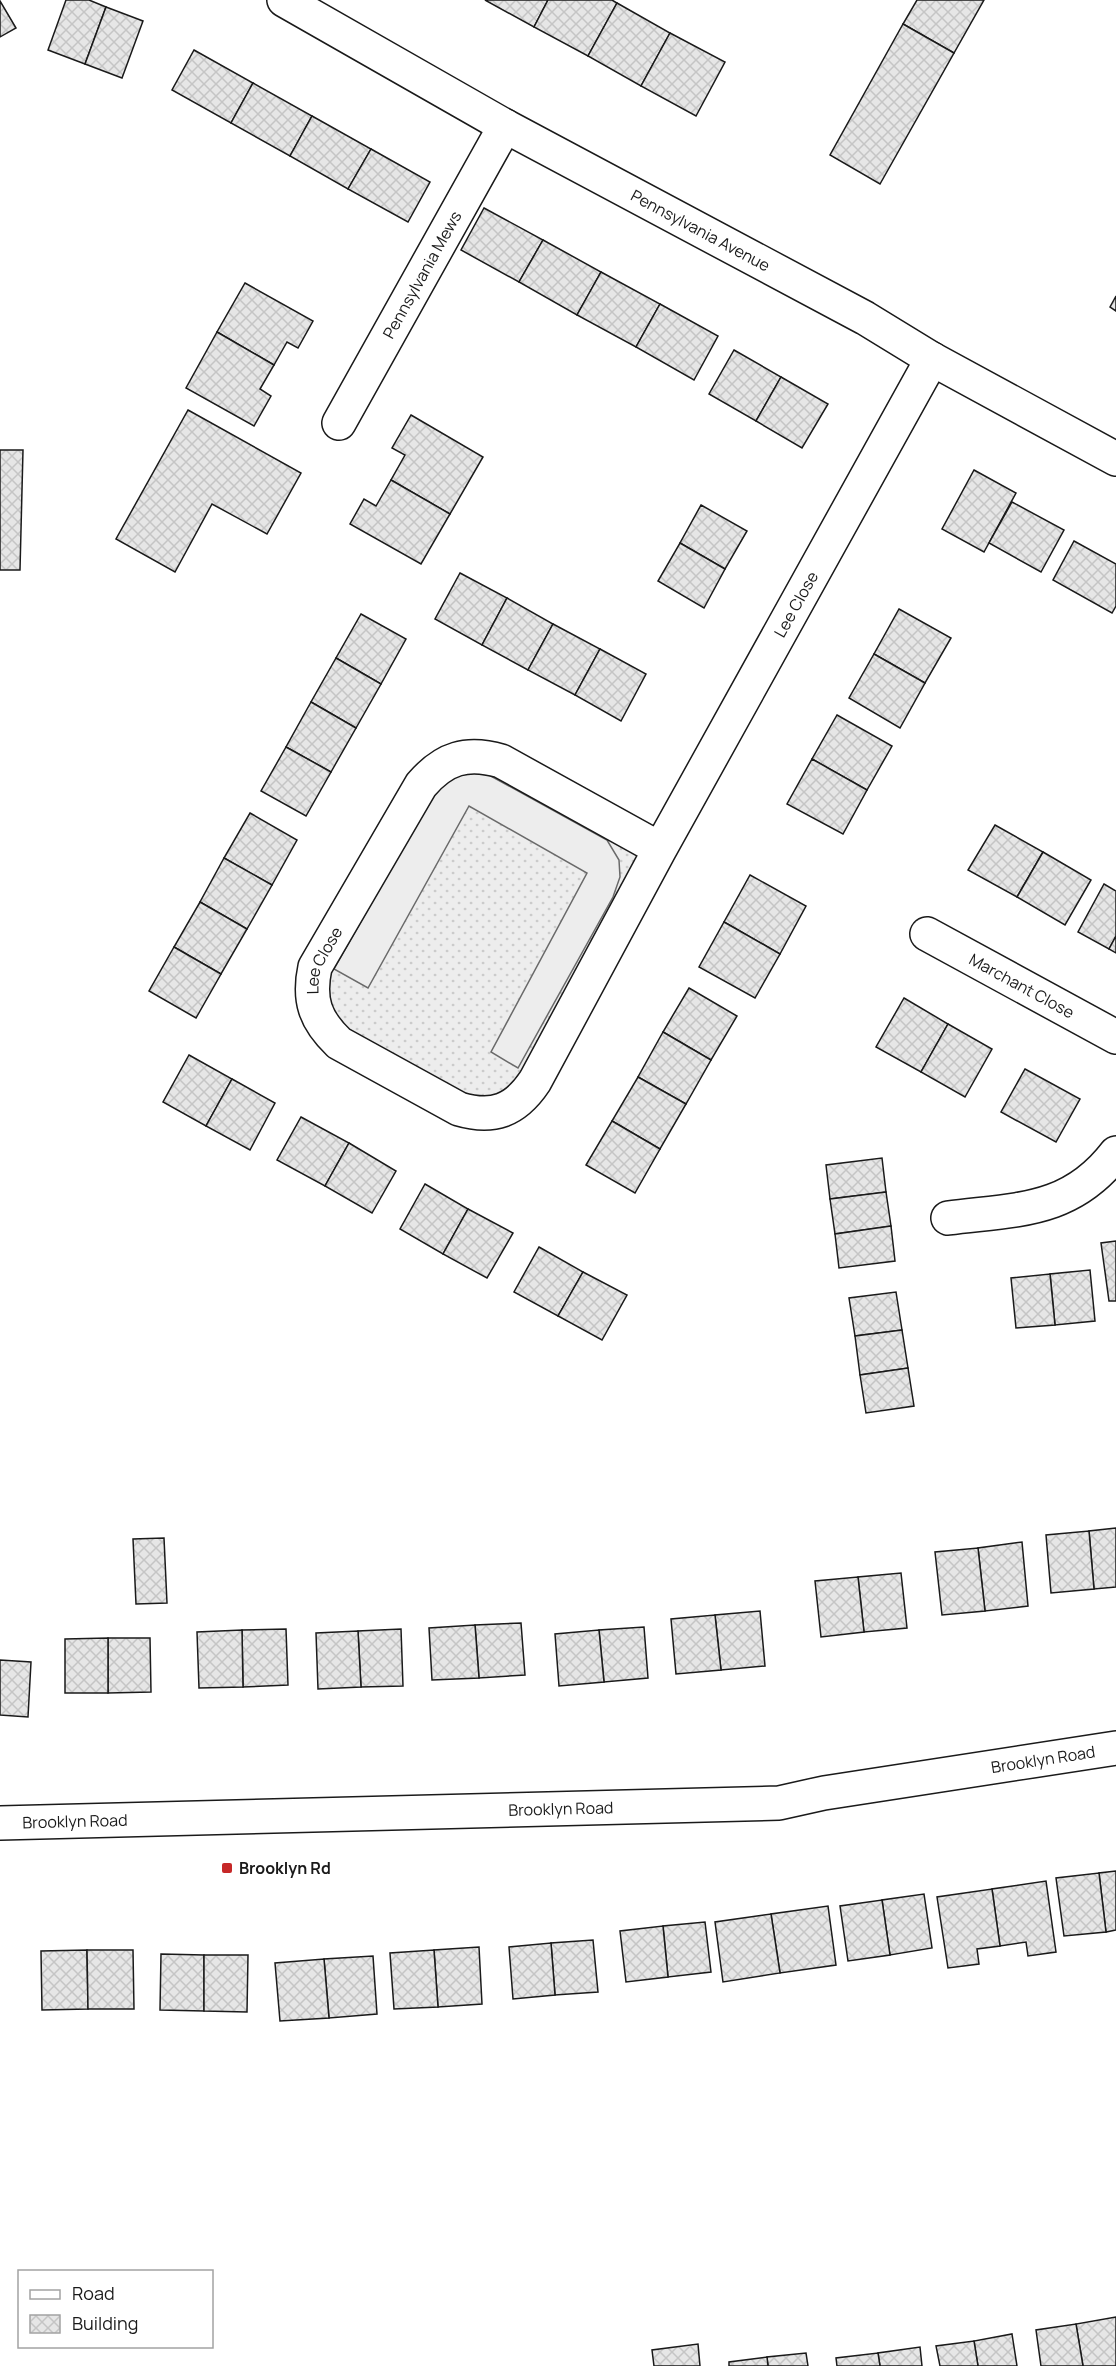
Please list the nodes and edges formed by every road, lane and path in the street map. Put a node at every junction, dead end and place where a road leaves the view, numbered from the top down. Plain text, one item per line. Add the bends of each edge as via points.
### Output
1 (284, 0) edge
2 (505, 126) junction
3 (932, 359) junction
4 (339, 423) dead end
5 (1116, 459) edge
6 (660, 849) junction
7 (927, 934) dead end
8 (1116, 1036) edge
9 (1116, 1153) edge
10 (948, 1218) dead end
11 (1116, 1748) edge
12 (0, 1823) edge

1 - 2 street, Pennsylvania Avenue
2 - 3 street, Pennsylvania Avenue via 865,318
2 - 4 street, Pennsylvania Mews
3 - 5 street, Pennsylvania Avenue
3 - 6 street, Lee Close
6 - 6 street, Lee Close via 501,761 475,756 446,762 421,785 315,967 312,982 317,1015 339,1043 459,1108 474,1113 505,1109 517,1102 535,1081
7 - 8 street, Marchant Close
9 - 10 street via 1087,1184 1048,1204
11 - 12 street, Brooklyn Road via 779,1803

